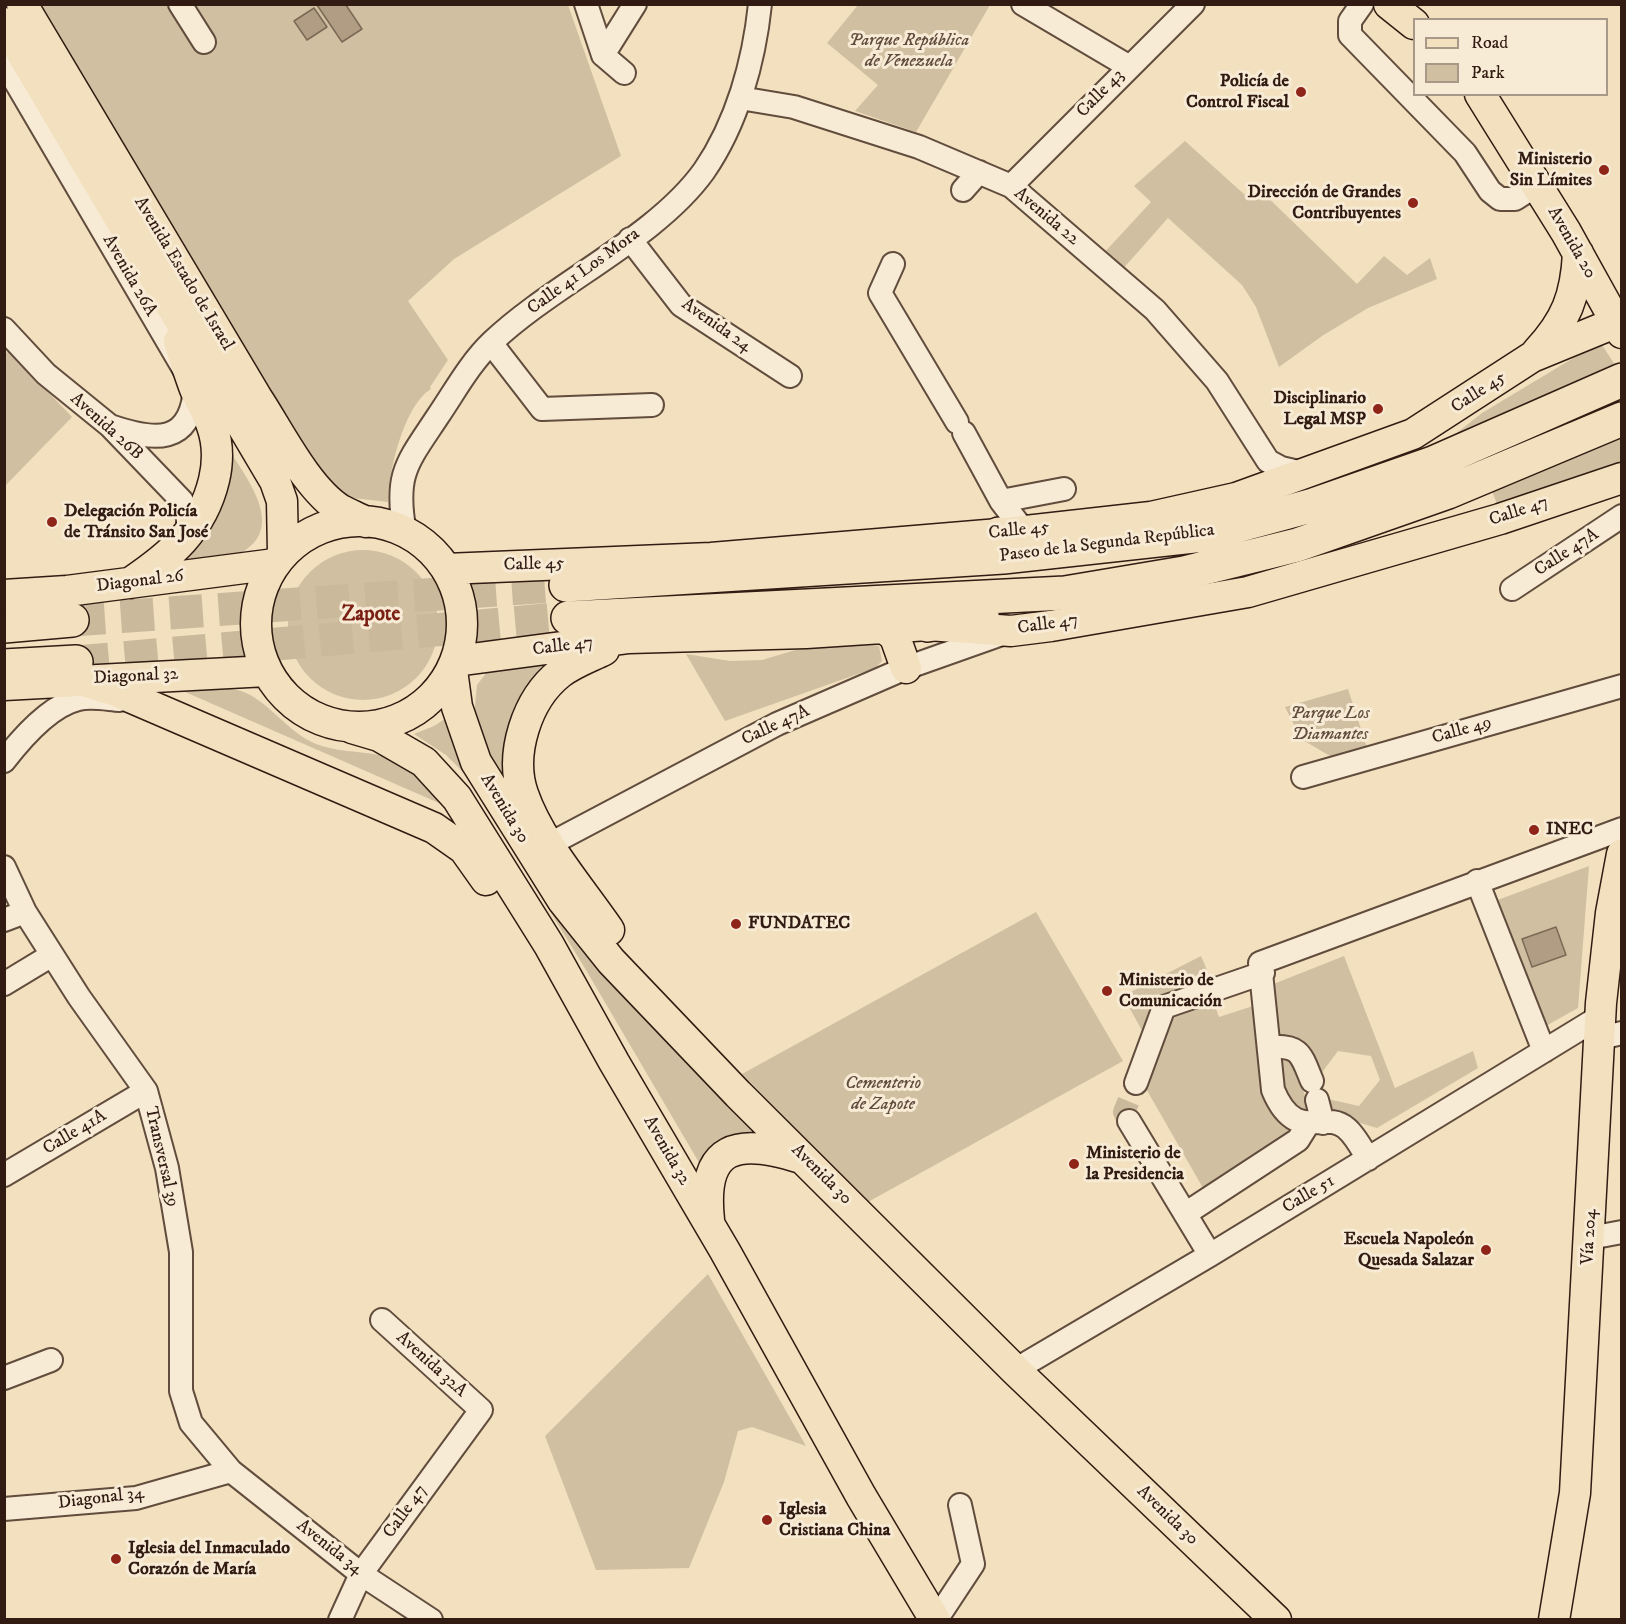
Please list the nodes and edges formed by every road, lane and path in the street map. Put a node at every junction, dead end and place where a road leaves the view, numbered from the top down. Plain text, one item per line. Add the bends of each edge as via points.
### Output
1 (22, 4) edge
2 (586, 4) edge
3 (635, 4) edge
4 (760, 4) edge
5 (1023, 4) edge
6 (1193, 4) edge
7 (1362, 4) edge
8 (1389, 4) edge
9 (179, 5) edge
10 (4, 23) edge
11 (1413, 23) edge
12 (204, 42) dead end
13 (603, 55) junction
14 (4, 62) edge
15 (1128, 66) junction
16 (624, 73) dead end
17 (1481, 96) edge
18 (740, 98) junction
19 (979, 172) junction
20 (1537, 185) junction
21 (1011, 186) junction
22 (963, 190) dead end
23 (630, 239) junction
24 (1578, 253) junction
25 (892, 264) dead end
26 (156, 276) junction
27 (1622, 284) edge
28 (1620, 327) edge
29 (4, 329) edge
30 (491, 343) junction
31 (1532, 357) junction
32 (790, 376) dead end
33 (1622, 380) edge
34 (195, 388) junction
35 (652, 405) dead end
36 (1622, 419) edge
37 (110, 426) junction
38 (1266, 475) junction
39 (1622, 478) edge
40 (1064, 489) dead end
41 (1001, 501) junction
42 (1622, 516) edge
43 (366, 522) junction
44 (1012, 532) junction
45 (405, 533) junction
46 (188, 535) junction
47 (1097, 548) junction
48 (279, 559) junction
49 (446, 569) junction
50 (129, 583) junction
51 (566, 585) tunnel mouth
52 (1512, 589) dead end
53 (1065, 593) junction
54 (4, 595) edge
55 (568, 618) tunnel mouth
56 (72, 620) tunnel mouth
57 (928, 625) junction
58 (4, 626) edge
59 (885, 628) junction
60 (1011, 630) junction
61 (629, 638) junction
62 (454, 665) junction
63 (4, 666) edge
64 (906, 668) junction
65 (78, 671) junction
66 (267, 671) junction
67 (4, 685) edge
68 (1622, 686) edge
69 (138, 701) junction
70 (351, 728) junction
71 (4, 762) edge
72 (1303, 777) dead end
73 (1622, 829) edge
74 (550, 844) junction
75 (1622, 854) edge
76 (4, 867) edge
77 (1476, 880) junction
78 (15, 916) edge
79 (52, 955) junction
80 (1263, 973) junction
81 (4, 984) edge
82 (659, 1012) junction
83 (1609, 1018) edge
84 (1270, 1047) junction
85 (1544, 1051) junction
86 (614, 1062) junction
87 (1136, 1083) tunnel mouth
88 (146, 1091) junction
89 (1129, 1121) tunnel mouth
90 (1316, 1124) junction
91 (1368, 1159) junction
92 (807, 1160) junction
93 (4, 1175) edge
94 (1185, 1215) junction
95 (710, 1226) junction
96 (1622, 1232) edge
97 (1590, 1238) junction
98 (1210, 1255) junction
99 (382, 1320) dead end
100 (51, 1360) dead end
101 (1016, 1370) junction
102 (4, 1378) edge
103 (481, 1410) joint
104 (231, 1471) junction
105 (960, 1505) dead end
106 (4, 1509) edge
107 (361, 1574) junction
108 (340, 1620) edge
109 (431, 1620) edge
110 (935, 1620) edge
111 (1276, 1620) edge
112 (1554, 1620) edge

1 - 43 main road, Avenida Estado de Israel via 296,458 325,496
2 - 13 street
3 - 13 street
4 - 18 street, Calle 41 Los Mora via 758,31
5 - 15 street
6 - 15 street, Calle 43
7 - 20 street via 1350,21 1350,35 1465,153 1490,191 1507,201
8 - 11 main road
9 - 12 street
10 - 26 main road, Avenida Estado de Israel
13 - 16 street
14 - 34 street, Avenida 26A
15 - 21 street, Calle 43
17 - 20 main road, Avenida 20
18 - 19 street, Avenida 22 via 794,107 919,147
18 - 23 street, Calle 41 Los Mora via 704,171 675,204
19 - 21 street, Avenida 22
19 - 22 street
20 - 24 main road, Avenida 20
21 - 38 street, Avenida 22 via 1155,310 1217,381
23 - 30 street, Calle 41 Los Mora
23 - 32 street, Avenida 24 via 681,305
24 - 27 main road via 1603,278
24 - 28 main road, Avenida 20
24 - 31 main road via 1577,277 1568,308 1558,329
25 - 41 street via 880,292
26 - 34 main road
26 - 48 main road, Avenida Estado de Israel via 275,481 282,501
28 - 31 main road, Calle 45
29 - 37 street, Avenida 26B via 46,374
30 - 35 street via 542,409
30 - 45 street, Calle 41 Los Mora via 467,372 405,471 399,495
31 - 38 main road, Calle 45 via 1413,434 1308,474
33 - 47 highway, Paseo de la Segunda República via 1433,463 1310,506 1203,535
34 - 37 street via 191,412 171,435 137,435
34 - 46 main road via 213,427 216,470 204,511
36 - 53 highway, Paseo de la Segunda República via 1448,492 1297,545 1184,573
37 - 46 street, Avenida 26B via 182,501
38 - 44 main road, Calle 45 via 1236,498 1151,517
39 - 60 main road, Calle 47 via 1500,519 1248,592
40 - 41 street
41 - 44 street
42 - 52 street, Calle 47A
43 - 45 main road
43 - 48 main road via 330,525 297,541
44 - 47 highway
44 - 49 main road, Calle 45 via 711,558
45 - 49 main road via 435,554
46 - 50 main road via 161,562
47 - 51 highway, Paseo de la Segunda República via 880,567
48 - 50 main road, Diagonal 26
48 - 66 main road via 259,597 256,616 256,635
49 - 62 main road via 455,586 461,614 461,642
50 - 54 main road, Diagonal 26
53 - 55 highway, Paseo de la Segunda República
53 - 57 highway
56 - 58 highway
57 - 59 main road, Calle 47
57 - 60 main road, Calle 47
59 - 61 main road, Calle 47
59 - 64 main road via 895,637
60 - 64 street, Calle 47A
61 - 62 main road, Calle 47
61 - 74 main road via 561,672 545,687 527,720 520,756 523,793
62 - 70 main road via 427,703 405,718 379,726
62 - 82 main road, Avenida 30 via 463,729 476,762 563,901
63 - 65 highway
64 - 74 street, Calle 47A via 777,724
65 - 66 main road, Diagonal 32
65 - 67 main road, Diagonal 32
65 - 69 main road
66 - 70 main road via 282,693 302,710
68 - 72 street, Calle 49
69 - 71 street via 84,698 70,702 33,729
69 - 86 main road via 434,828 458,843 471,856 579,1030
70 - 86 main road, Avenida 32 via 379,736 413,755 445,783 549,945
73 - 77 street
74 - 82 main road via 622,948
75 - 83 main road, Vía 204 via 1611,913
76 - 78 street, Transversal 39
77 - 80 street via 1260,963
77 - 85 street
78 - 79 street, Transversal 39
79 - 81 street
79 - 88 street, Transversal 39
80 - 84 street
80 - 87 street via 1164,1007
82 - 92 main road, Avenida 30
83 - 85 street, Calle 51
83 - 97 main road, Vía 204
84 - 90 street via 1273,1090 1278,1100 1287,1113
84 - 90 street via 1286,1046 1301,1056 1314,1091
85 - 91 street, Calle 51
86 - 95 main road, Avenida 32
88 - 93 street, Calle 41A
88 - 104 street, Transversal 39 via 167,1168 181,1252 181,1390 191,1423
89 - 94 street
90 - 91 street via 1346,1128
90 - 94 street
91 - 98 street, Calle 51
92 - 95 main road via 755,1146 726,1155 711,1172 708,1184
92 - 101 main road, Avenida 30
94 - 98 street
95 - 110 main road, Avenida 32
96 - 97 street
97 - 112 main road, Vía 204 via 1575,1493
98 - 101 street, Calle 51
99 - 103 street, Avenida 32A
100 - 102 street
101 - 111 main road, Avenida 30
103 - 107 street, Calle 47
104 - 106 street, Diagonal 34 via 136,1498
104 - 107 street, Avenida 34
105 - 110 street via 973,1564
107 - 108 street, Calle 47
107 - 109 street, Avenida 34

